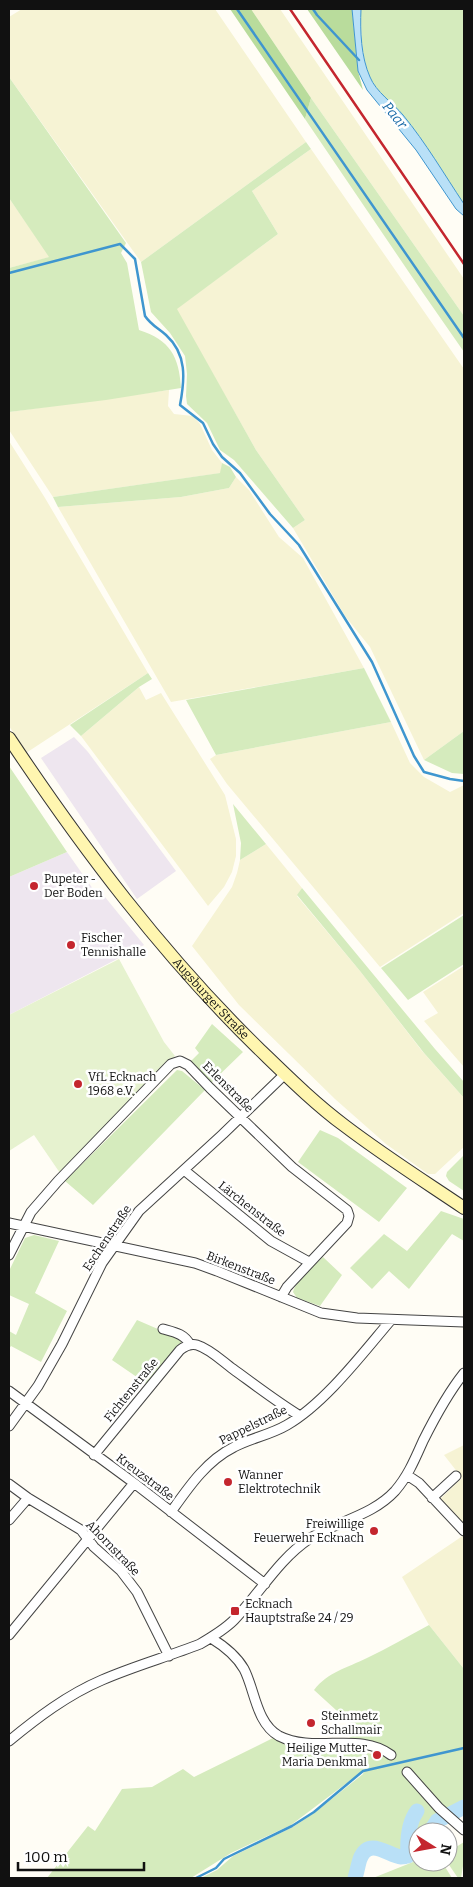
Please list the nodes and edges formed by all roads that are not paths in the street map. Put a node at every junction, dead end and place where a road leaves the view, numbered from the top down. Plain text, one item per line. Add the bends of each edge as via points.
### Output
1 (9, 738) edge
2 (285, 1074) junction
3 (241, 1117) junction
4 (184, 1170) junction
5 (464, 1208) edge
6 (9, 1223) edge
7 (23, 1225) junction
8 (114, 1246) junction
9 (9, 1255) edge
10 (309, 1262) junction
11 (281, 1297) junction
12 (391, 1320) junction
13 (464, 1322) edge
14 (163, 1329) dead end
15 (190, 1345) junction
16 (464, 1373) edge
17 (9, 1391) edge
18 (26, 1405) junction
19 (300, 1416) junction
20 (9, 1425) edge
21 (94, 1455) junction
22 (407, 1475) junction
23 (456, 1476) dead end
24 (134, 1483) junction
25 (9, 1484) edge
26 (28, 1498) junction
27 (432, 1498) junction
28 (171, 1512) junction
29 (9, 1520) edge
30 (464, 1531) edge
31 (88, 1538) junction
32 (265, 1584) junction
33 (9, 1635) edge
34 (211, 1638) junction
35 (169, 1656) junction
36 (9, 1741) edge
37 (391, 1755) dead end
38 (407, 1772) dead end
39 (464, 1830) edge

1 - 2 main road, Augsburger Straße via 56,809 175,960 228,1020
2 - 3 street, Eschenstraße
2 - 5 main road, Augsburger Straße via 344,1126
3 - 4 street, Eschenstraße
3 - 7 street, Erlenstraße via 188,1065 180,1062 171,1064 58,1181
3 - 10 street, Erlenstraße via 292,1167 347,1210 350,1216
4 - 8 street, Eschenstraße via 139,1211
4 - 10 street, Lärchenstraße via 271,1241
6 - 7 street, Birkenstraße
7 - 8 street, Birkenstraße
7 - 9 street, Erlenstraße
8 - 11 street, Birkenstraße via 217,1270
8 - 18 street, Eschenstraße
10 - 11 street, Erlenstraße
11 - 12 street, Birkenstraße via 336,1316
12 - 13 street, Birkenstraße
12 - 19 street, Pappelstraße via 332,1387
14 - 15 street via 180,1334
15 - 19 street via 208,1350
15 - 21 street, Fichtenstraße via 180,1350
16 - 22 street via 443,1403
17 - 18 street, Kreuzstraße
18 - 20 street, Eschenstraße
18 - 21 street, Kreuzstraße
19 - 28 street, Pappelstraße via 286,1426 220,1455 205,1468
21 - 24 street, Kreuzstraße
22 - 27 street
22 - 32 street via 376,1508 299,1546
23 - 27 street
24 - 28 street, Kreuzstraße
24 - 31 street
25 - 26 street, Ahornstraße
26 - 29 street
26 - 31 street, Ahornstraße via 81,1530
27 - 30 street
28 - 32 street, Kreuzstraße
31 - 33 street
31 - 35 street, Ahornstraße via 130,1582
32 - 34 street via 234,1620
34 - 35 street
34 - 37 street via 239,1661 266,1725 280,1736 302,1744 370,1745
35 - 36 street via 101,1680 74,1694
38 - 39 street

